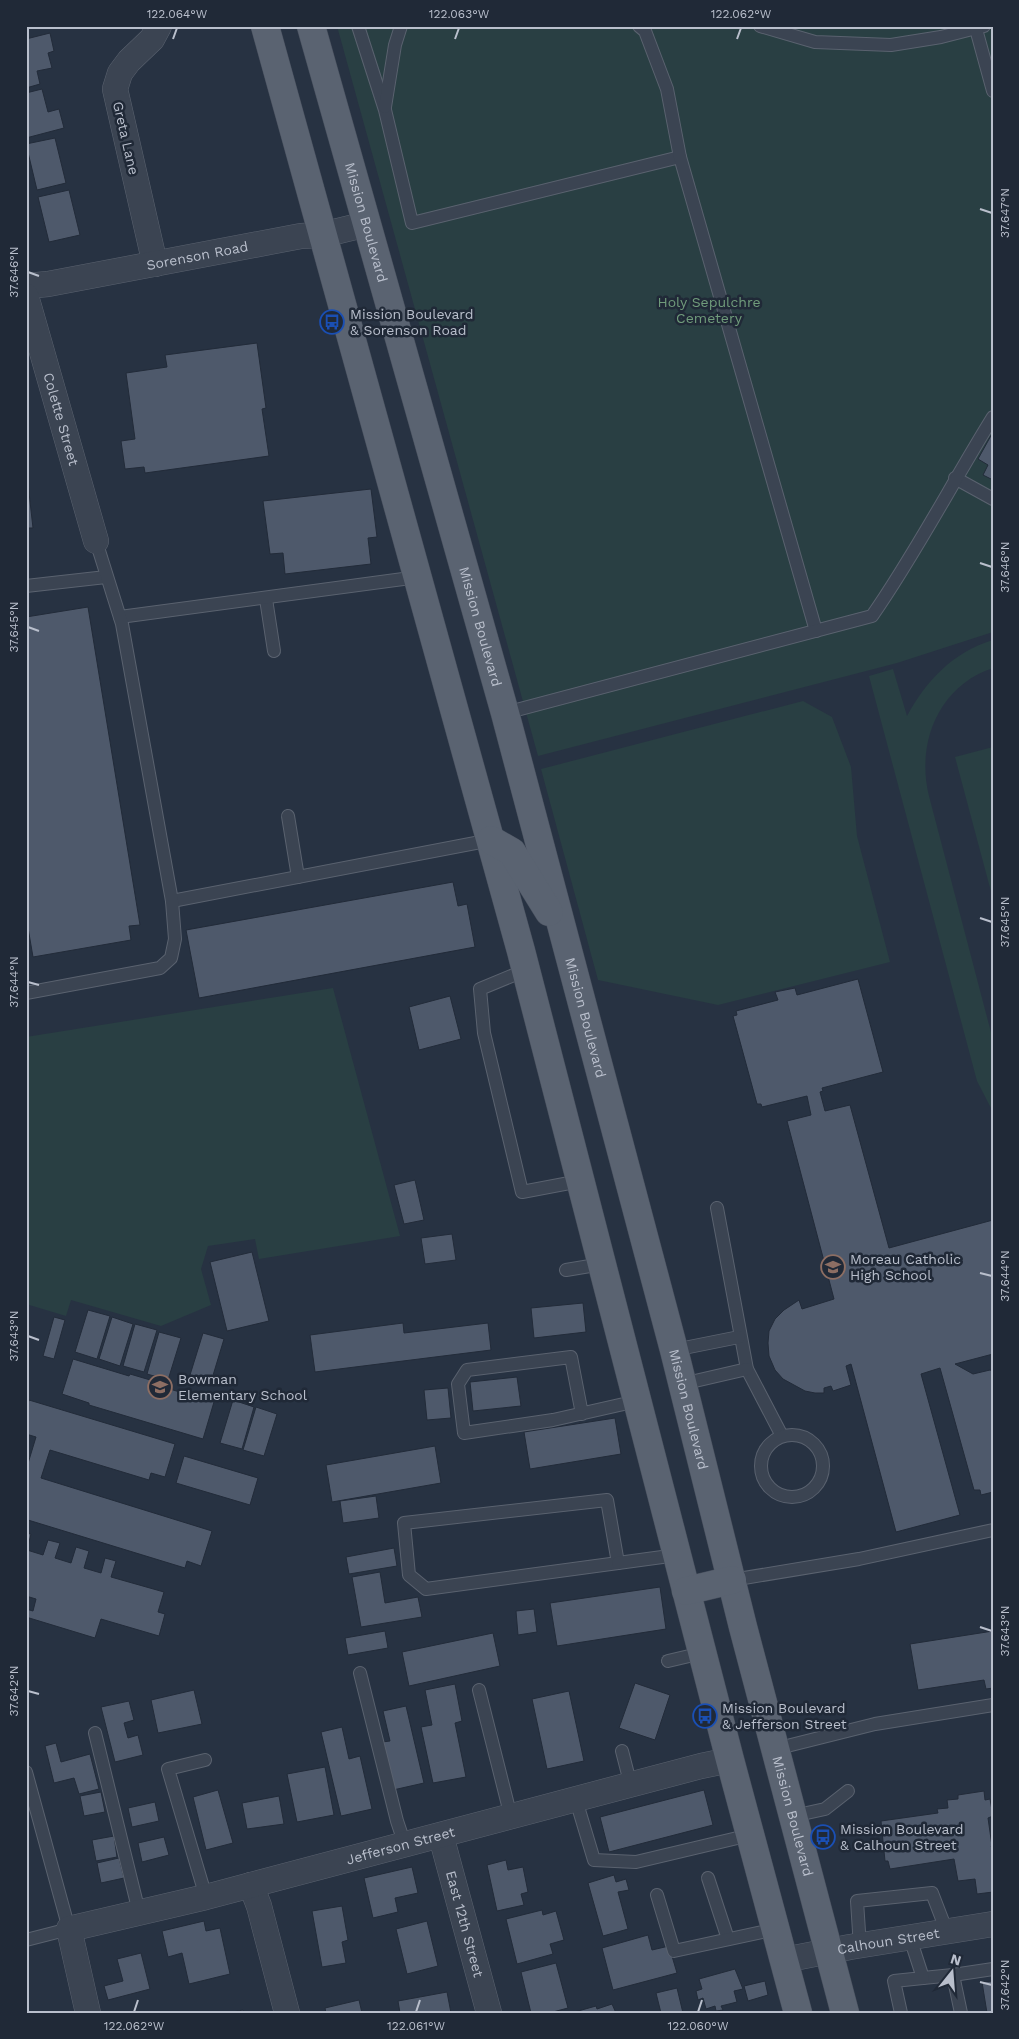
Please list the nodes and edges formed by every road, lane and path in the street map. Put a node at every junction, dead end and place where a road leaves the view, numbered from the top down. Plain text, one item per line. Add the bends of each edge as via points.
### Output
1 (159, 26) edge
2 (265, 26) edge
3 (311, 26) edge
4 (358, 26) edge
5 (401, 26) edge
6 (760, 26) edge
7 (643, 28) edge
8 (980, 28) edge
9 (993, 91) edge
10 (385, 110) junction
11 (680, 157) junction
12 (367, 224) junction
13 (322, 235) junction
14 (155, 264) junction
15 (26, 286) edge
16 (26, 296) edge
17 (993, 417) edge
18 (955, 478) junction
19 (993, 499) edge
20 (96, 541) joint
21 (106, 576) junction
22 (418, 578) junction
23 (26, 586) edge
24 (266, 599) junction
25 (120, 617) junction
26 (816, 631) junction
27 (274, 651) dead end
28 (505, 713) junction
29 (288, 816) dead end
30 (491, 840) junction
31 (298, 877) junction
32 (172, 901) junction
33 (565, 939) junction
34 (526, 970) junction
35 (26, 993) edge
36 (580, 1181) junction
37 (716, 1208) dead end
38 (602, 1264) junction
39 (566, 1270) dead end
40 (739, 1337) junction
41 (674, 1350) junction
42 (746, 1369) junction
43 (682, 1384) junction
44 (637, 1401) junction
45 (582, 1414) junction
46 (782, 1436) junction
47 (993, 1530) edge
48 (677, 1555) junction
49 (618, 1563) junction
50 (732, 1580) junction
51 (686, 1591) junction
52 (702, 1653) junction
53 (668, 1661) dead end
54 (360, 1673) dead end
55 (479, 1690) dead end
56 (993, 1705) edge
57 (95, 1733) dead end
58 (775, 1748) junction
59 (622, 1751) dead end
60 (205, 1760) dead end
61 (730, 1760) junction
62 (26, 1772) edge
63 (631, 1786) junction
64 (848, 1791) dead end
65 (576, 1800) junction
66 (793, 1816) junction
67 (511, 1818) junction
68 (750, 1835) junction
69 (441, 1836) junction
70 (405, 1845) junction
71 (708, 1878) dead end
72 (251, 1885) junction
73 (657, 1895) dead end
74 (206, 1897) junction
75 (140, 1912) junction
76 (993, 1924) edge
77 (776, 1928) junction
78 (69, 1929) junction
79 (947, 1932) junction
80 (910, 1938) junction
81 (728, 1939) junction
82 (26, 1940) edge
83 (860, 1947) junction
84 (830, 1952) junction
85 (784, 1960) junction
86 (993, 1969) edge
87 (953, 1975) junction
88 (923, 1978) junction
89 (88, 2013) edge
90 (287, 2013) edge
91 (489, 2013) edge
92 (798, 2013) edge
93 (845, 2013) edge
94 (902, 2013) edge
95 (961, 2013) edge

1 - 14 street, Greta Lane via 152,39 124,67 115,89
2 - 13 main road
3 - 12 main road, Mission Boulevard
4 - 10 lane
5 - 10 lane
6 - 8 lane via 815,42 890,44
7 - 11 lane via 667,89
8 - 9 lane
10 - 11 lane via 412,224
11 - 26 lane
12 - 13 street, Sorenson Road
12 - 28 main road, Mission Boulevard
13 - 14 street, Sorenson Road via 301,236
13 - 22 main road
14 - 15 street, Sorenson Road
16 - 20 street, Colette Street
17 - 18 lane
18 - 19 lane
18 - 26 lane via 892,588 872,616
20 - 21 lane
21 - 23 lane
21 - 25 lane
22 - 24 lane
22 - 30 main road
24 - 25 lane
24 - 27 lane
25 - 32 lane
26 - 28 lane
28 - 33 main road, Mission Boulevard
29 - 31 lane
30 - 31 lane
30 - 33 main road via 512,852
30 - 34 main road
31 - 32 lane
32 - 35 lane via 175,939 171,958 160,968
33 - 41 main road, Mission Boulevard
34 - 36 main road
34 - 36 lane via 480,989 484,1033 522,1192
36 - 38 main road
37 - 40 lane
38 - 39 lane
38 - 44 main road
40 - 41 lane
40 - 42 lane
41 - 43 main road, Mission Boulevard
42 - 43 lane
42 - 46 lane
43 - 50 main road, Mission Boulevard
44 - 45 lane
44 - 48 main road
45 - 45 lane via 464,1433 458,1384 467,1370 571,1358
46 - 46 lane via 766,1448 760,1467 762,1476 767,1485 784,1497 803,1496 820,1482 824,1461 813,1442 804,1436
47 - 50 lane via 859,1559
48 - 49 lane
48 - 51 main road
49 - 49 lane via 426,1589 409,1575 404,1524 607,1500
50 - 51 main road
50 - 58 main road, Mission Boulevard
51 - 52 main road
52 - 53 lane
52 - 61 main road
54 - 70 lane
55 - 67 lane
56 - 58 lane via 875,1724
57 - 75 lane
58 - 66 main road, Mission Boulevard
59 - 63 lane
60 - 74 lane via 168,1769
61 - 63 street, Jefferson Street
61 - 68 main road
62 - 78 lane
63 - 65 street, Jefferson Street
64 - 66 lane via 825,1809
65 - 67 street, Jefferson Street
65 - 68 lane via 594,1860 636,1862
66 - 84 main road, Mission Boulevard
67 - 69 street, Jefferson Street
68 - 77 main road
69 - 70 street, Jefferson Street
69 - 91 street, East 12th Street
70 - 72 street, Jefferson Street
71 - 81 lane
72 - 74 street, Jefferson Street
72 - 90 street
73 - 81 lane via 674,1951
74 - 75 street, Jefferson Street
75 - 78 street, Jefferson Street
76 - 79 street, Calhoun Street
77 - 81 lane
77 - 85 main road
78 - 82 lane
78 - 89 street
79 - 80 street, Calhoun Street
79 - 83 lane via 932,1893 857,1901
80 - 83 street, Calhoun Street
80 - 88 lane
83 - 84 street, Calhoun Street
84 - 85 street, Calhoun Street
84 - 93 main road, Mission Boulevard
85 - 92 main road
86 - 87 lane
87 - 88 lane
87 - 95 lane
88 - 94 lane via 894,1981

